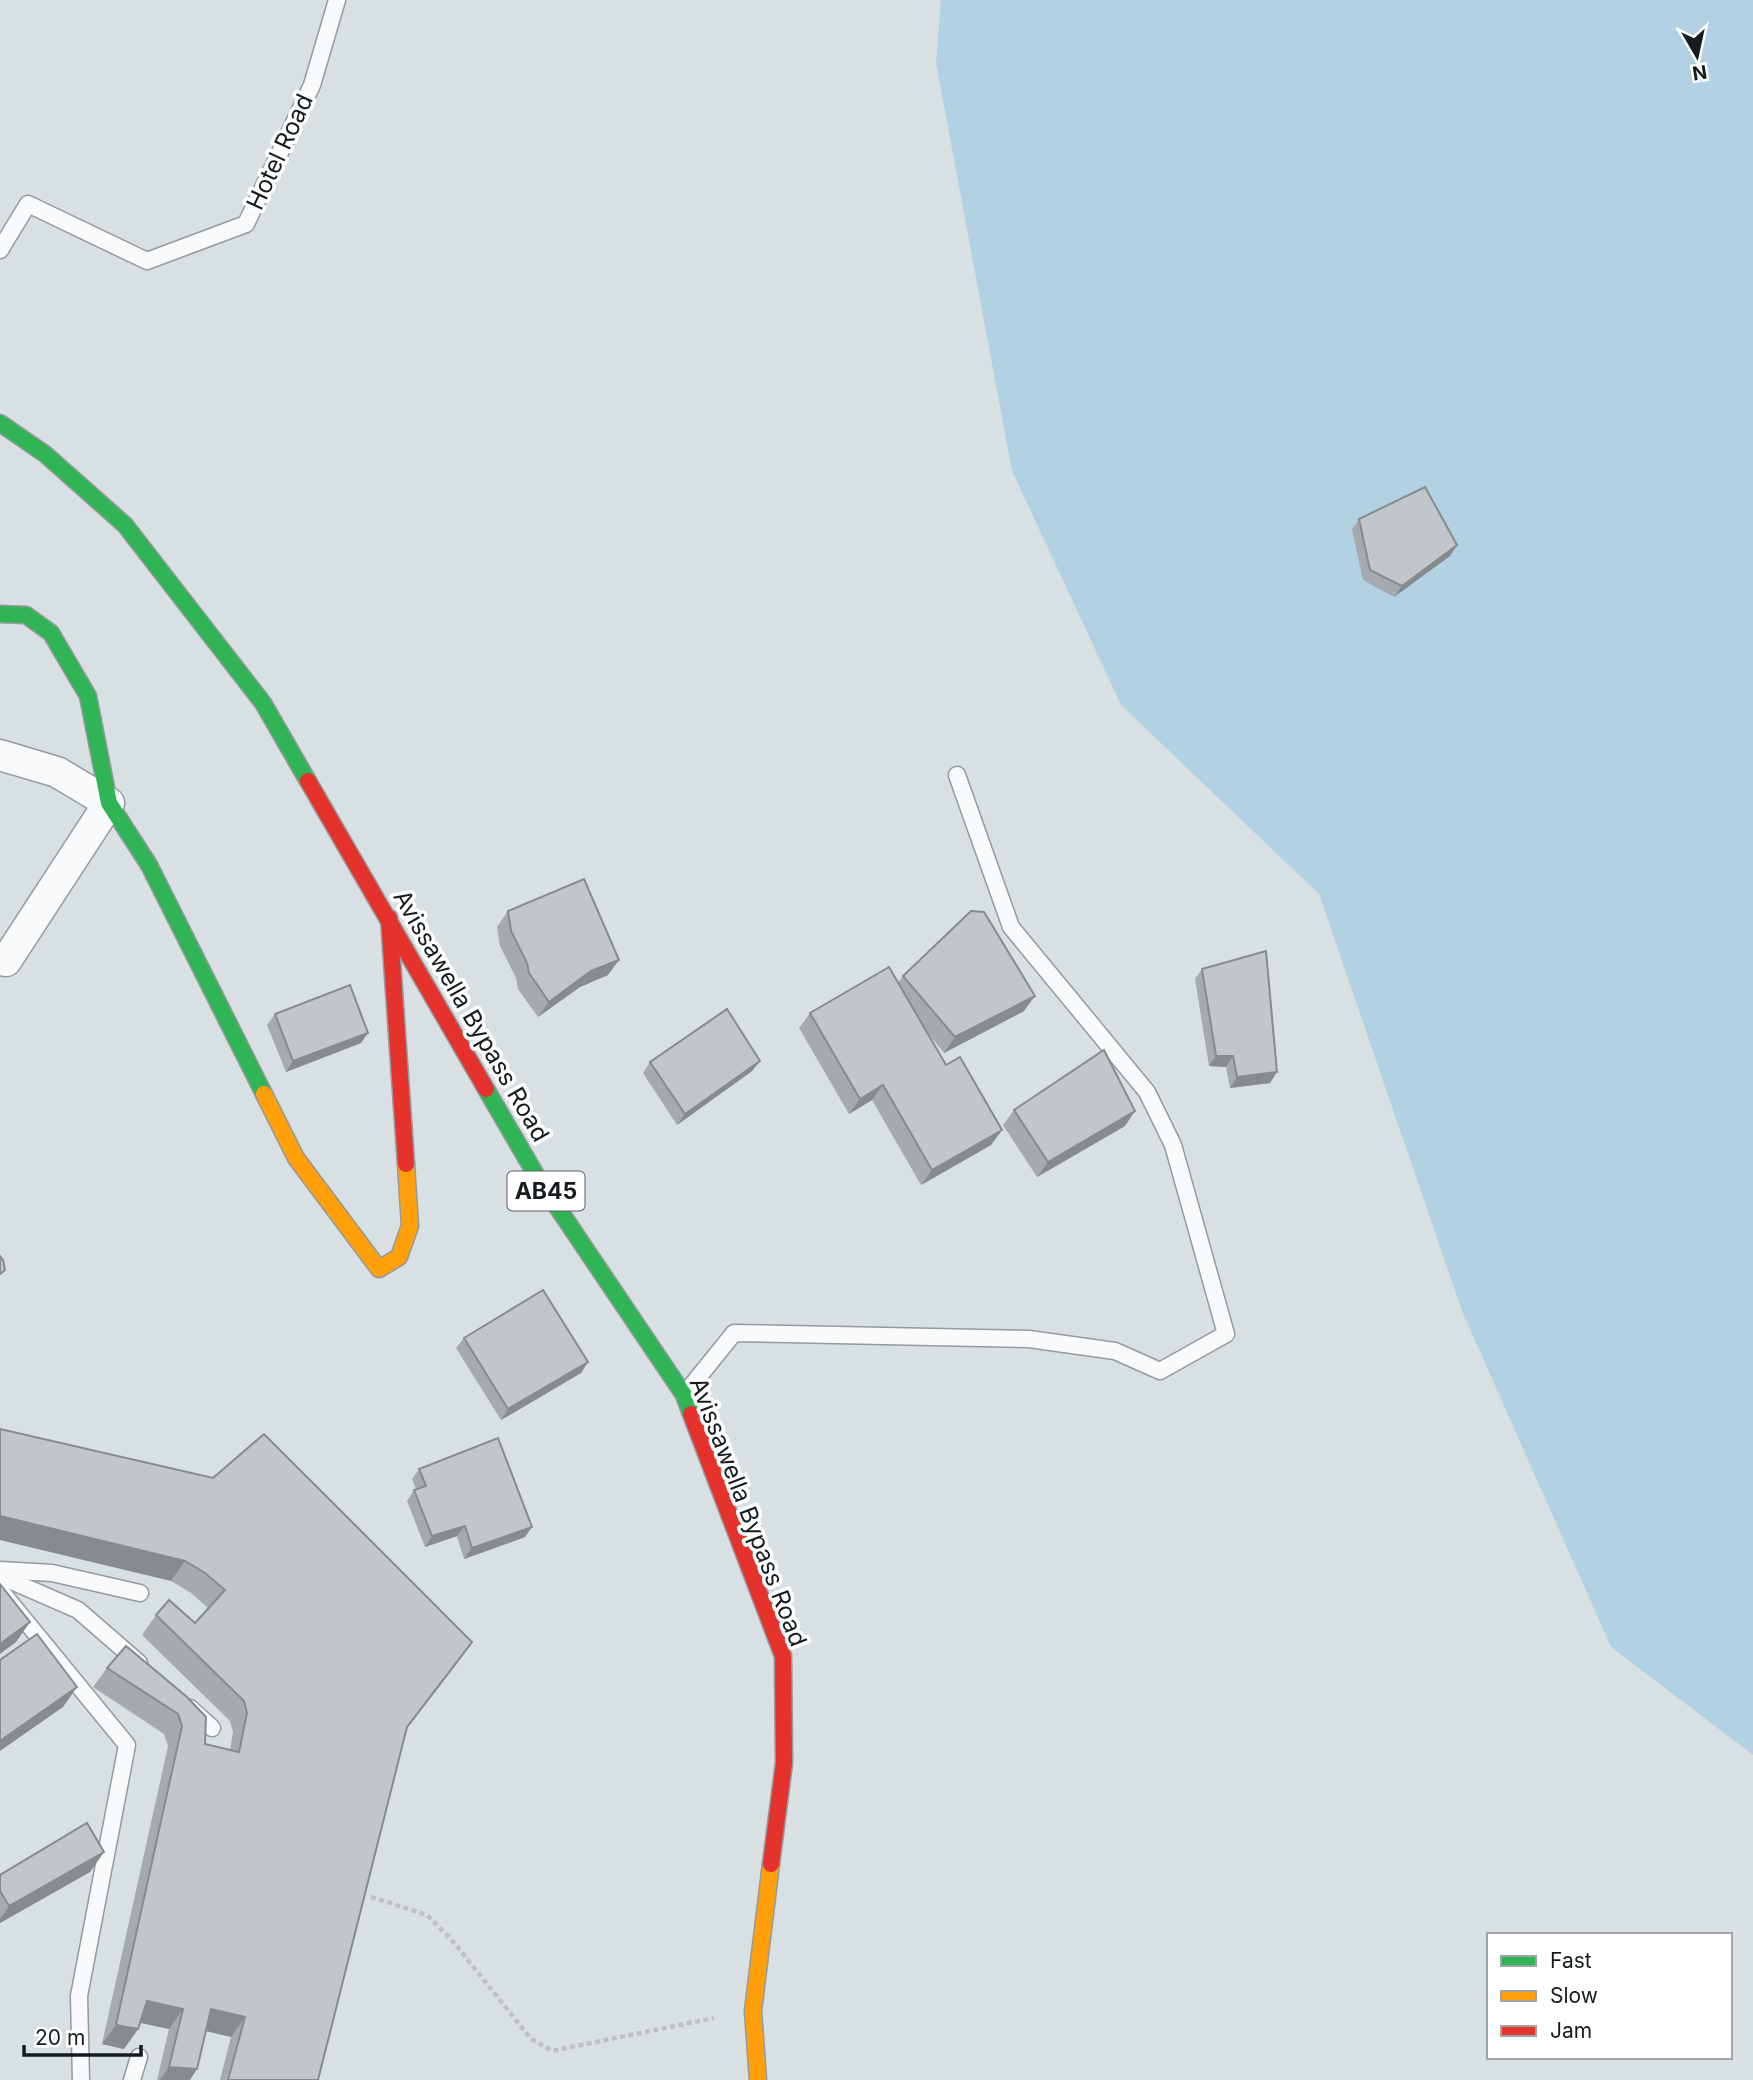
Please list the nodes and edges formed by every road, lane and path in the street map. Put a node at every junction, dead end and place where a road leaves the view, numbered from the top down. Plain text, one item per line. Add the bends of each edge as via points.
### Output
1 (337, 0) edge
2 (0, 250) edge
3 (0, 423) edge
4 (0, 614) edge
5 (0, 755) edge
6 (957, 775) dead end
7 (109, 803) junction
8 (389, 918) junction
9 (0, 960) edge
10 (684, 1395) junction
11 (0, 1570) edge
12 (0, 1576) edge
13 (0, 1590) edge
14 (140, 1593) dead end
15 (150, 1673) edge
16 (181, 1701) edge
17 (212, 1728) dead end
18 (371, 1897) edge
19 (752, 2011) junction
20 (139, 2057) edge
21 (81, 2080) edge
22 (132, 2080) edge
23 (758, 2080) edge

1 - 2 lane, Hotel Road via 312,85 246,224 147,261 28,204
3 - 8 main road, Avissawella Bypass Road / AB45 via 45,454 125,525 263,703
4 - 7 main road via 26,615 51,633 88,696
5 - 7 street via 57,772
6 - 10 lane via 1011,927 1147,1091 1173,1145 1226,1334 1160,1371 1115,1351 1029,1339 734,1333
7 - 8 main road via 149,865 296,1158 379,1269 400,1257 410,1226
7 - 9 street via 6,961
8 - 10 main road, Avissawella Bypass Road / AB45 via 539,1180
10 - 19 main road, Avissawella Bypass Road / AB45 via 783,1656 784,1763
11 - 14 lane via 52,1573
12 - 15 lane via 78,1610
13 - 21 lane via 127,1745 79,1996
16 - 17 lane
18 - 19 path via 427,1915 531,2039 552,2051
19 - 23 main road, Avissawella Bypass Road / AB45
20 - 22 lane

